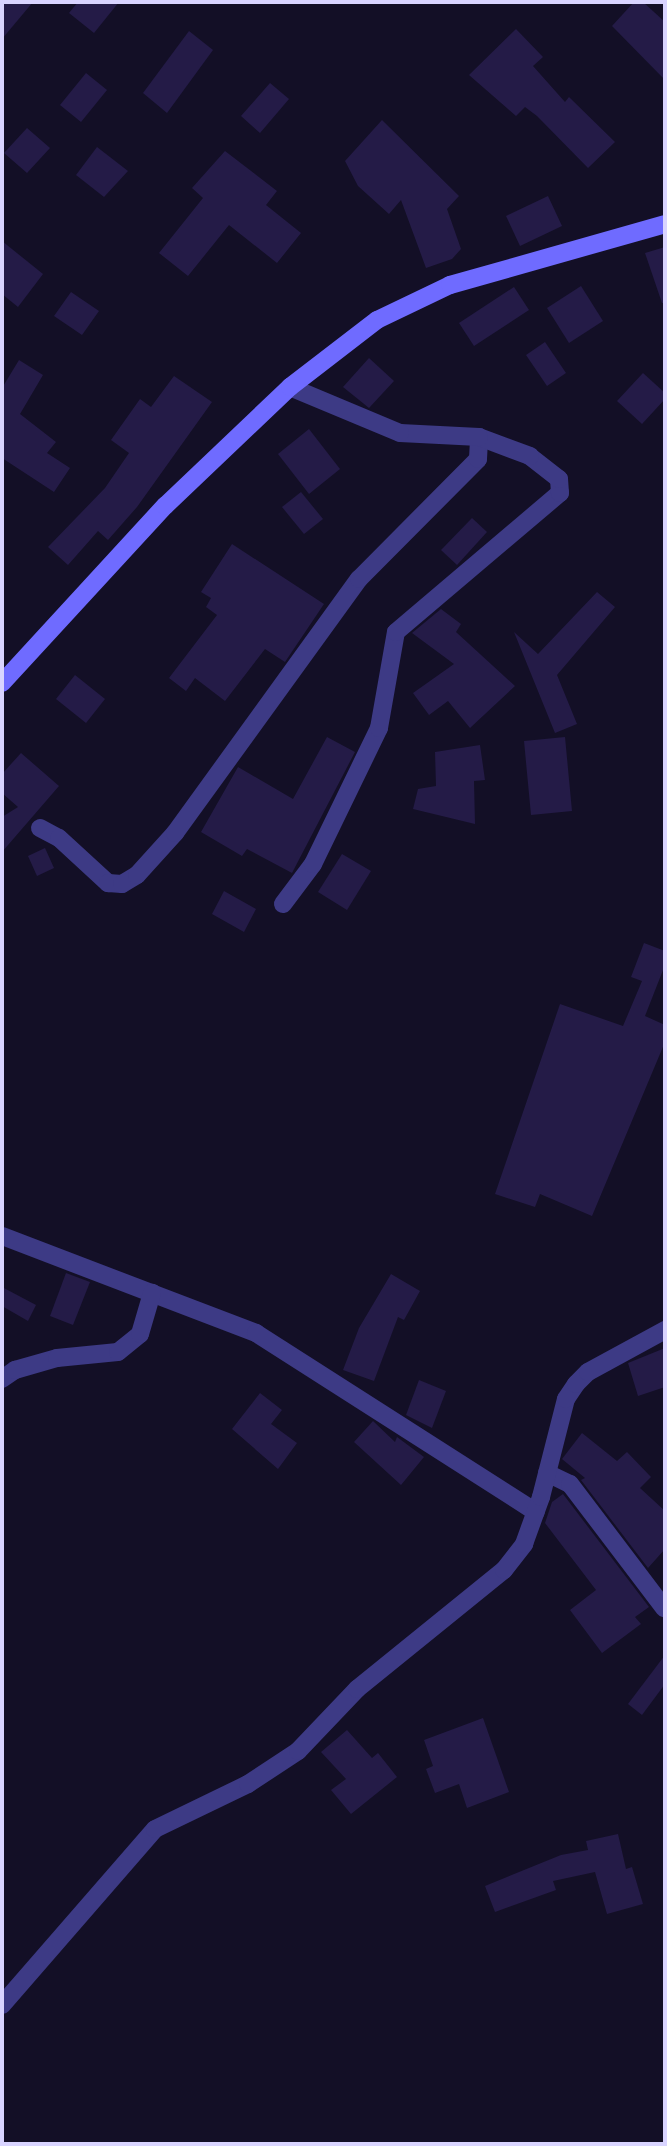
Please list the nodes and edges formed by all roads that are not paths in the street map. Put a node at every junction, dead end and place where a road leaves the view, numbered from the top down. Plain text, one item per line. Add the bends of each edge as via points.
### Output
1 (665, 224) edge
2 (290, 387) junction
3 (479, 437) junction
4 (2, 683) edge
5 (40, 828) dead end
6 (283, 904) dead end
7 (2, 1236) edge
8 (152, 1293) junction
9 (665, 1331) edge
10 (2, 1379) edge
11 (547, 1473) junction
12 (536, 1512) junction
13 (664, 1608) edge
14 (2, 2005) edge

1 - 2 main road via 450,285 377,320
2 - 3 street via 400,433
2 - 4 main road via 165,506
3 - 5 street via 478,459 359,579 175,832 137,875 122,884 108,883 59,838
3 - 6 street via 530,456 559,479 560,493 396,632 379,728 313,864
7 - 8 street
8 - 10 street via 140,1334 118,1352 57,1358 15,1370
8 - 12 street via 256,1334
9 - 11 street via 587,1372 576,1384 566,1399
11 - 12 street
11 - 13 street via 570,1483
12 - 14 street via 524,1544 504,1570 357,1689 298,1751 248,1784 155,1829

